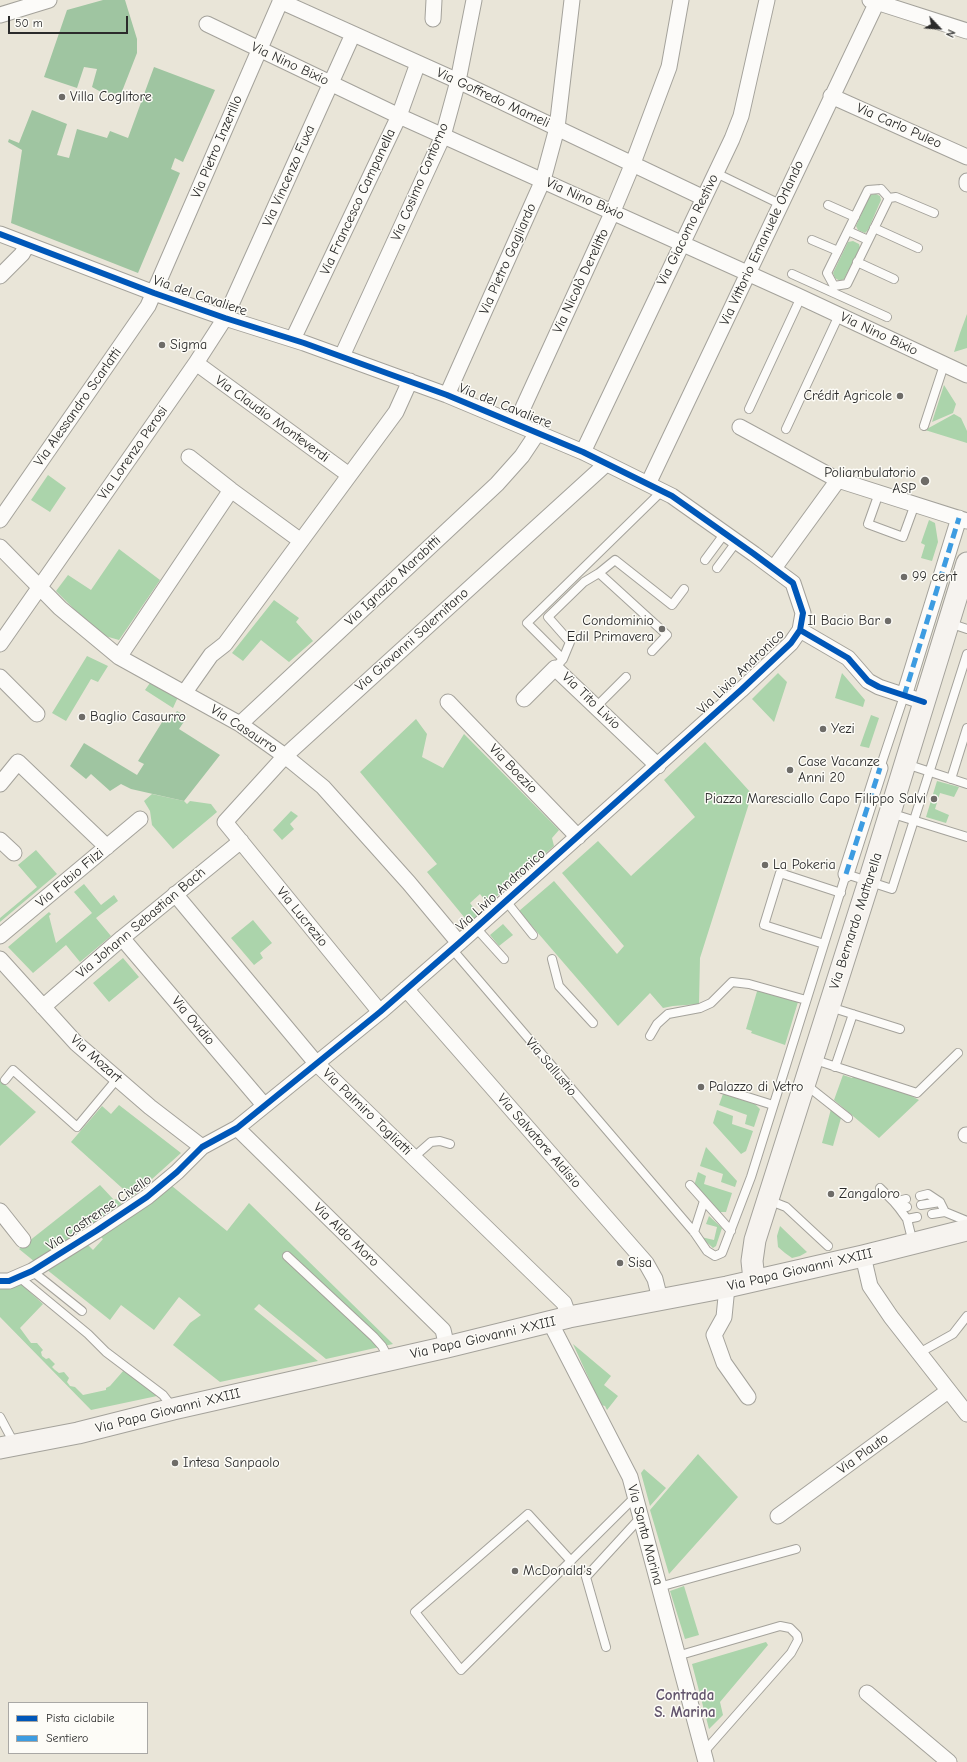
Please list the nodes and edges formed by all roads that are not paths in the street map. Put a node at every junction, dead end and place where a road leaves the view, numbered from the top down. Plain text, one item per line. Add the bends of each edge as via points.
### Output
1 (49, 0) edge
2 (280, 0) edge
3 (434, 0) edge
4 (474, 0) edge
5 (572, 0) edge
6 (681, 0) edge
7 (767, 0) edge
8 (873, 1) edge
9 (26, 4) edge
10 (0, 15) edge
11 (433, 19) dead end
12 (207, 24) dead end
13 (967, 31) edge
14 (353, 34) junction
15 (259, 49) junction
16 (418, 63) junction
17 (458, 81) junction
18 (331, 83) junction
19 (831, 96) junction
20 (399, 116) junction
21 (557, 128) junction
22 (443, 136) junction
23 (967, 157) edge
24 (634, 163) junction
25 (716, 173) junction
26 (543, 180) junction
27 (704, 198) junction
28 (889, 198) junction
29 (780, 204) junction
30 (828, 205) dead end
31 (613, 212) junction
32 (934, 213) dead end
33 (855, 217) junction
34 (874, 228) junction
35 (848, 231) junction
36 (0, 234) edge
37 (812, 240) dead end
38 (868, 240) junction
39 (682, 243) junction
40 (27, 245) junction
41 (918, 248) dead end
42 (838, 252) junction
43 (857, 262) junction
44 (747, 273) junction
45 (792, 274) dead end
46 (0, 276) edge
47 (894, 279) dead end
48 (833, 289) junction
49 (154, 293) junction
50 (801, 298) junction
51 (824, 308) junction
52 (839, 315) junction
53 (887, 317) dead end
54 (225, 318) junction
55 (293, 339) junction
56 (342, 356) junction
57 (196, 363) junction
58 (944, 365) junction
59 (966, 376) edge
60 (410, 381) junction
61 (447, 395) junction
62 (749, 409) dead end
63 (516, 423) junction
64 (924, 426) dead end
65 (740, 427) dead end
66 (786, 429) dead end
67 (538, 432) junction
68 (583, 452) junction
69 (189, 457) dead end
70 (606, 464) junction
71 (349, 475) junction
72 (838, 480) junction
73 (648, 484) junction
74 (231, 490) junction
75 (662, 491) junction
76 (879, 493) junction
77 (915, 504) junction
78 (0, 520) edge
79 (963, 520) edge
80 (731, 537) junction
81 (301, 541) junction
82 (0, 547) edge
83 (705, 560) dead end
84 (967, 563) edge
85 (717, 568) dead end
86 (774, 568) junction
87 (599, 573) junction
88 (40, 588) junction
89 (684, 589) dead end
90 (958, 626) edge
91 (800, 630) junction
92 (0, 644) edge
93 (652, 650) dead end
94 (967, 654) edge
95 (119, 657) junction
96 (559, 663) junction
97 (0, 677) edge
98 (626, 678) dead end
99 (963, 681) edge
100 (185, 692) junction
101 (904, 696) junction
102 (524, 699) dead end
103 (448, 702) dead end
104 (924, 702) junction
105 (596, 707) junction
106 (37, 714) dead end
107 (240, 724) junction
108 (967, 728) edge
109 (285, 756) junction
110 (905, 764) junction
111 (658, 766) junction
112 (880, 768) joint
113 (930, 772) junction
114 (951, 779) junction
115 (0, 784) edge
116 (967, 784) edge
117 (890, 813) junction
118 (140, 819) dead end
119 (914, 820) junction
120 (225, 822) joint
121 (578, 837) junction
122 (967, 837) edge
123 (0, 840) edge
124 (240, 841) junction
125 (107, 847) junction
126 (14, 853) dead end
127 (846, 874) junction
128 (869, 881) junction
129 (841, 893) junction
130 (175, 894) junction
131 (506, 901) junction
132 (476, 928) junction
133 (533, 935) dead end
134 (0, 936) edge
135 (122, 938) junction
136 (824, 944) junction
137 (455, 946) junction
138 (0, 959) edge
139 (504, 959) dead end
140 (552, 959) dead end
141 (406, 989) junction
142 (806, 1000) junction
143 (42, 1007) junction
144 (829, 1007) junction
145 (380, 1012) junction
146 (853, 1014) junction
147 (594, 1023) dead end
148 (900, 1029) dead end
149 (650, 1036) dead end
150 (958, 1053) dead end
151 (812, 1060) junction
152 (316, 1062) junction
153 (835, 1067) junction
154 (117, 1079) junction
155 (5, 1080) dead end
156 (805, 1083) junction
157 (722, 1089) dead end
158 (264, 1105) junction
159 (773, 1105) junction
160 (848, 1118) dead end
161 (237, 1128) junction
162 (450, 1144) dead end
163 (202, 1147) junction
164 (414, 1157) junction
165 (690, 1185) dead end
166 (880, 1188) dead end
167 (768, 1200) junction
168 (704, 1201) junction
169 (920, 1201) dead end
170 (0, 1211) edge
171 (945, 1212) junction
172 (932, 1214) dead end
173 (917, 1217) dead end
174 (907, 1219) junction
175 (967, 1221) edge
176 (967, 1230) edge
177 (731, 1231) junction
178 (694, 1232) junction
179 (23, 1240) dead end
180 (913, 1244) junction
181 (828, 1246) dead end
182 (287, 1256) dead end
183 (863, 1256) junction
184 (26, 1274) junction
185 (754, 1280) junction
186 (0, 1281) edge
187 (727, 1287) junction
188 (660, 1299) junction
189 (82, 1311) dead end
190 (569, 1318) junction
191 (966, 1318) edge
192 (550, 1322) junction
193 (447, 1348) junction
194 (919, 1353) junction
195 (389, 1360) junction
196 (948, 1391) junction
197 (748, 1397) dead end
198 (173, 1409) junction
199 (967, 1414) edge
200 (0, 1417) edge
201 (8, 1447) edge
202 (635, 1497) junction
203 (778, 1516) dead end
204 (641, 1518) junction
205 (796, 1549) dead end
206 (571, 1561) junction
207 (659, 1587) junction
208 (606, 1647) dead end
209 (677, 1656) junction
210 (867, 1693) dead end
211 (704, 1758) edge
212 (949, 1762) edge

1 - 9 street
2 - 14 street, Via Goffredo Mameli
2 - 15 street, Via Pietro Inzerillo
3 - 11 street
4 - 17 street, Via Cosimo Contorno
5 - 21 street, Via Pietro Gagliardo
6 - 24 street, Via Nicolò Derelitto via 670,67
7 - 25 street, Via Giacomo Restivo via 741,116
8 - 13 street
8 - 19 street, Via Vittorio Emanuele Orlando
9 - 10 street
12 - 15 street, Via Nino Bixio
14 - 16 street, Via Goffredo Mameli
14 - 18 street, Via Vincenzo Fuxa
15 - 18 street, Via Nino Bixio
15 - 49 street, Via Pietro Inzerillo
16 - 17 street, Via Goffredo Mameli
16 - 20 street, Via Francesco Campanella
17 - 21 street, Via Goffredo Mameli
17 - 22 street, Via Cosimo Contorno
18 - 20 street, Via Nino Bixio
18 - 54 street, Via Vincenzo Fuxa
19 - 23 street, Via Carlo Puleo
19 - 29 street, Via Vittorio Emanuele Orlando
20 - 22 street, Via Nino Bixio
20 - 55 street, Via Francesco Campanella
21 - 24 street, Via Goffredo Mameli
21 - 26 street, Via Pietro Gagliardo
22 - 26 street, Via Nino Bixio
22 - 56 street, Via Cosimo Contorno
24 - 27 street, Via Goffredo Mameli
24 - 31 street, Via Nicolò Derelitto
25 - 27 street, Via Giacomo Restivo
25 - 29 lane
26 - 31 street, Via Nino Bixio
26 - 61 street, Via Pietro Gagliardo
27 - 39 street, Via Giacomo Restivo
28 - 32 lane via 896,197
28 - 33 lane via 881,189 868,190
28 - 34 lane
29 - 44 street, Via Vittorio Emanuele Orlando
30 - 33 lane
31 - 39 street, Via Nino Bixio
31 - 63 street, Via Nicolò Derelitto
33 - 35 lane
34 - 38 lane
34 - 41 lane
35 - 38 lane
35 - 42 lane
36 - 40 street, Via del Cavaliere
37 - 42 lane
38 - 43 lane
39 - 44 street, Via Nino Bixio
39 - 68 street, Via Giacomo Restivo
40 - 46 street via 22,254
40 - 49 street, Via del Cavaliere
42 - 48 lane via 827,274
43 - 47 lane
43 - 48 lane via 847,284
44 - 50 street, Via Nino Bixio
44 - 73 street, Via Vittorio Emanuele Orlando
45 - 48 lane
48 - 51 lane
48 - 53 lane
49 - 54 street, Via del Cavaliere
49 - 78 street, Via Alessandro Scarlatti
50 - 51 street, Via Nino Bixio
50 - 62 lane
51 - 52 street, Via Nino Bixio
52 - 58 street, Via Nino Bixio
52 - 66 lane
54 - 55 street, Via del Cavaliere
54 - 57 street, Via Lorenzo Perosi
55 - 56 street, Via del Cavaliere
56 - 60 street, Via del Cavaliere
57 - 71 street, Via Claudio Monteverdi
57 - 88 street, Via Lorenzo Perosi
58 - 59 street, Via Nino Bixio
58 - 64 lane
60 - 61 street, Via del Cavaliere
60 - 71 street via 396,412
61 - 63 street, Via del Cavaliere
63 - 67 street, Via del Cavaliere
65 - 72 street
67 - 68 street, Via del Cavaliere
67 - 107 street, Via Ignazio Marabitti via 522,456 497,484
68 - 70 street, Via del Cavaliere
69 - 74 street
70 - 73 street, Via del Cavaliere
70 - 109 street, Via Giovanni Salernitano
71 - 81 street
72 - 76 street
72 - 86 street
73 - 75 street, Via del Cavaliere
74 - 81 street
74 - 95 street
75 - 80 street, Via del Cavaliere
75 - 96 lane via 527,623
76 - 77 street
76 - 77 lane via 868,524 903,537
77 - 79 street
79 - 101 street
80 - 83 lane
80 - 85 lane
80 - 86 street, Via del Cavaliere
81 - 100 street via 225,644 210,655
82 - 88 street, Via Casaurro
84 - 90 street, Via Bernardo Mattarella
86 - 91 street, Via del Cavaliere via 793,583 803,613
87 - 89 lane via 614,560 672,605
87 - 93 lane via 667,635
87 - 96 lane via 584,582 548,617 570,642
88 - 92 street, Via Lorenzo Perosi
88 - 95 street, Via Casaurro
90 - 104 street, Via Bernardo Mattarella
91 - 101 street via 848,658 868,681
91 - 111 street, Via Livio Andronico via 791,643
94 - 99 lane
95 - 100 street, Via Casaurro
96 - 102 street, Via Tito Livio
96 - 105 street, Via Tito Livio
97 - 106 street
98 - 105 lane
99 - 113 lane
100 - 107 street, Via Casaurro
101 - 104 street
101 - 112 lane
103 - 121 street, Via Boezio
104 - 110 street, Via Bernardo Mattarella
105 - 111 street, Via Tito Livio
107 - 109 street, Via Casaurro
108 - 114 lane
109 - 120 street, Via Giovanni Salernitano
109 - 137 street, Via Casaurro via 323,787 409,883
110 - 113 lane
110 - 117 street, Via Bernardo Mattarella
111 - 121 street, Via Livio Andronico
112 - 127 street
113 - 114 lane
113 - 119 lane
114 - 116 lane
115 - 125 street via 18,762
117 - 119 lane
117 - 128 street, Via Bernardo Mattarella
118 - 125 street, Via Fabio Filzi
119 - 122 lane
119 - 128 lane via 892,889
120 - 124 street, Via Lucrezio
121 - 131 street, Via Livio Andronico
123 - 126 street
124 - 130 street, Via Johann Sebastian Bach
124 - 145 street, Via Lucrezio
125 - 134 street, Via Fabio Filzi
127 - 128 lane
127 - 129 lane
128 - 144 street, Via Bernardo Mattarella
129 - 136 lane
129 - 136 lane via 780,873 764,925
130 - 135 street, Via Johann Sebastian Bach
130 - 152 street, Via Palmiro Togliatti
131 - 132 street, Via Livio Andronico
131 - 133 lane
132 - 137 street, Via Livio Andronico
132 - 139 lane
135 - 143 street, Via Johann Sebastian Bach
135 - 158 street, Via Ovidio
136 - 142 lane
137 - 141 street, Via Livio Andronico
137 - 178 lane, Via Sallustio via 651,1184
138 - 143 street, Via Mozart
140 - 147 lane via 559,986
141 - 145 street, Via Livio Andronico
141 - 188 street, Via Salvatore Aldisio via 646,1263
142 - 149 lane via 749,984 732,982 711,1003 700,1008 668,1014 657,1024
142 - 159 lane
143 - 154 street, Via Mozart via 76,1043
144 - 146 lane
144 - 151 street, Via Bernardo Mattarella
145 - 152 street, Via Livio Andronico
146 - 148 lane
146 - 153 lane
150 - 153 lane via 917,1093
151 - 153 lane
151 - 156 street, Via Bernardo Mattarella
152 - 158 street, Via Livio Andronico
152 - 164 street, Via Palmiro Togliatti
154 - 155 lane via 77,1127 13,1070
154 - 163 street, Via Mozart
156 - 160 lane
156 - 167 street, Via Bernardo Mattarella
157 - 159 lane
158 - 161 street, Via Livio Andronico
159 - 177 lane
161 - 163 street, Via Livio Andronico
161 - 193 street, Via Aldo Moro via 443,1330
162 - 164 lane via 431,1142
163 - 184 street, Via Castrense Civello via 178,1172 147,1197
164 - 190 street, Via Palmiro Togliatti via 564,1303
165 - 168 lane
166 - 174 lane via 901,1204
167 - 181 lane via 786,1207
167 - 185 street, Via Bernardo Mattarella via 755,1240 752,1261
168 - 177 lane
168 - 178 lane
169 - 171 lane via 928,1194 940,1202
170 - 179 street
171 - 172 lane
171 - 175 lane
173 - 174 lane
174 - 180 lane
176 - 180 street, Via Papa Giovanni XXIII
177 - 178 lane, Via Sallustio via 722,1253 715,1256
180 - 183 street, Via Papa Giovanni XXIII
182 - 195 lane via 374,1337
183 - 185 street, Via Papa Giovanni XXIII
183 - 194 street via 870,1286 890,1317
184 - 186 street, Via Castrense Civello via 9,1281
184 - 189 lane
184 - 198 lane via 106,1352 163,1395
185 - 187 street, Via Papa Giovanni XXIII
187 - 188 street, Via Papa Giovanni XXIII
187 - 197 street via 724,1317 714,1335 724,1362
188 - 190 street, Via Papa Giovanni XXIII
190 - 192 street, Via Papa Giovanni XXIII
191 - 194 lane via 953,1334
192 - 193 street, Via Papa Giovanni XXIII
192 - 202 street, Via Santa Marina via 630,1477
193 - 195 street, Via Papa Giovanni XXIII
194 - 196 street
195 - 198 street, Via Papa Giovanni XXIII
196 - 199 street
196 - 203 street, Via Plauto
198 - 201 street, Via Papa Giovanni XXIII via 78,1433
200 - 201 lane
202 - 204 street, Via Santa Marina
202 - 206 lane
204 - 207 street, Via Santa Marina
204 - 208 lane via 586,1577
205 - 207 lane
206 - 206 lane via 528,1514 415,1612 461,1670
207 - 209 street, Via Santa Marina
209 - 211 street, Via Santa Marina
209 - 211 lane via 780,1626 790,1628 797,1635 798,1640 791,1653
210 - 212 street

